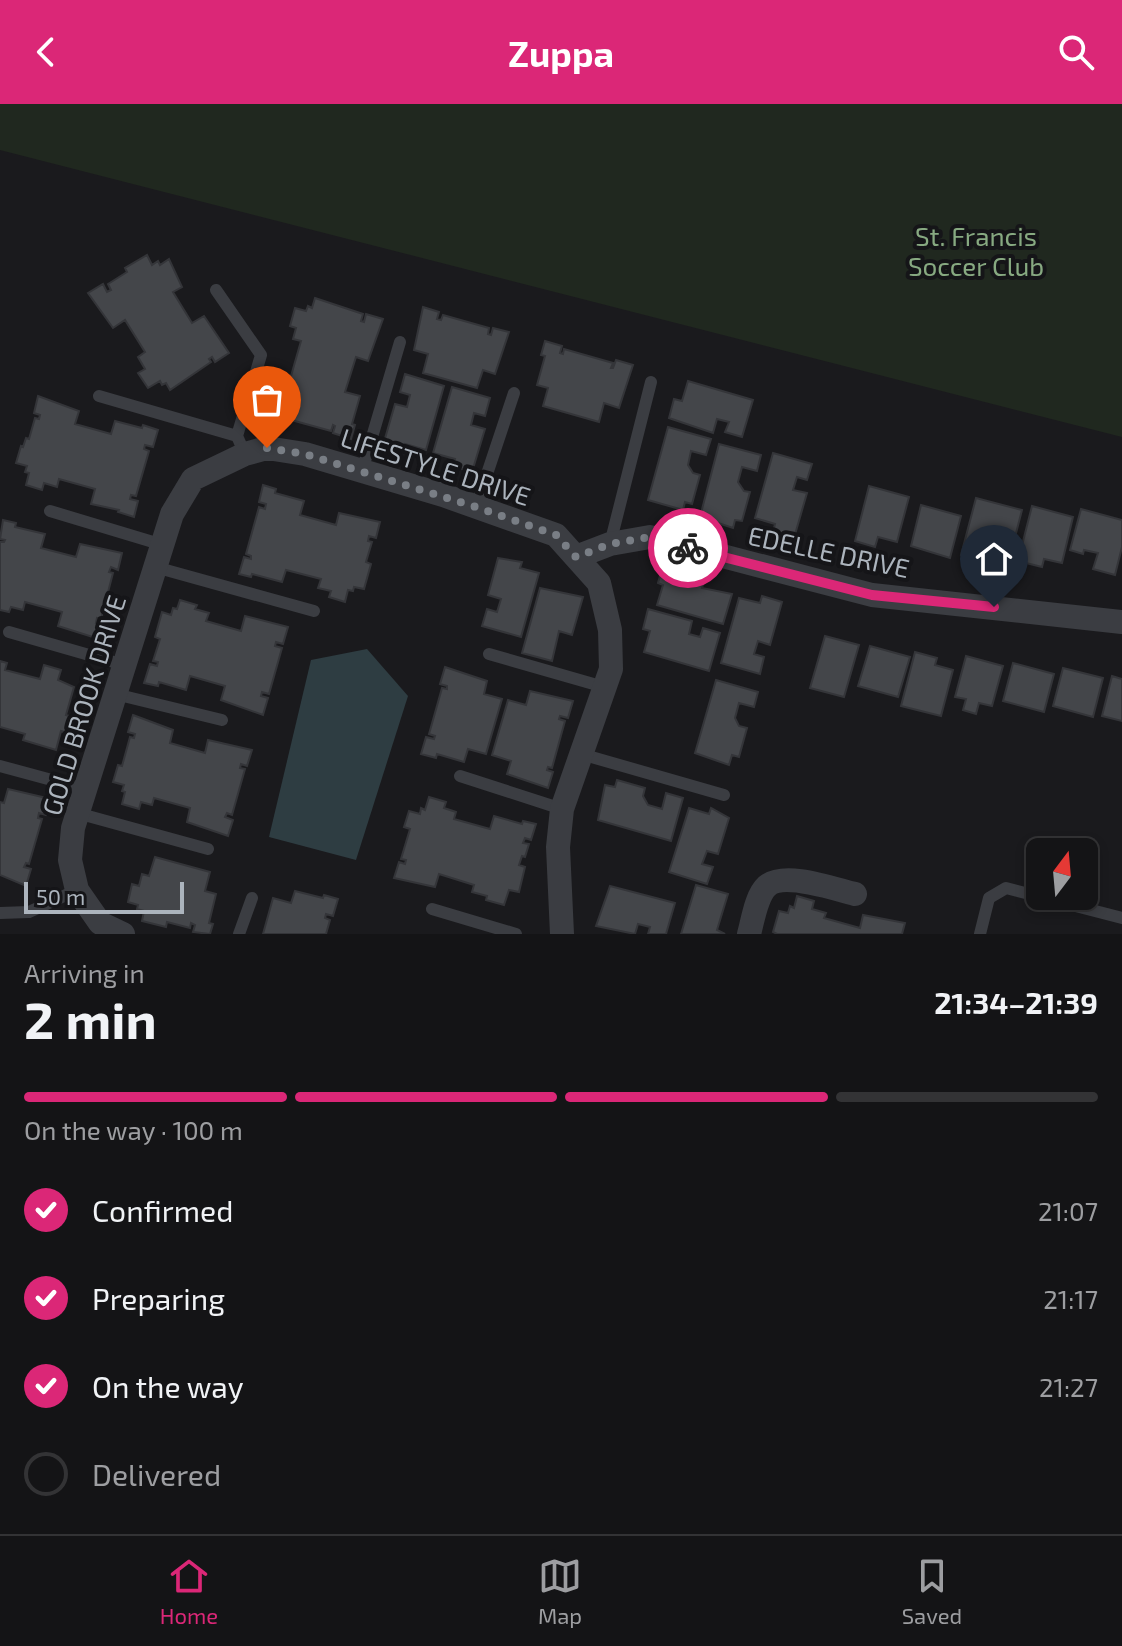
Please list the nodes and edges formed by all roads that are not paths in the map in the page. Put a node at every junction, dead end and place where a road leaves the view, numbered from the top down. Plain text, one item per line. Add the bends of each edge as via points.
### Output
1 (216, 290) dead end
2 (400, 342) dead end
3 (651, 382) dead end
4 (514, 393) dead end
5 (99, 396) dead end
6 (241, 445) junction
7 (362, 471) junction
8 (193, 479) joint
9 (476, 507) junction
10 (50, 511) dead end
11 (610, 544) junction
12 (159, 556) junction
13 (576, 557) junction
14 (314, 611) dead end
15 (1122, 622) edge
16 (9, 632) dead end
17 (489, 654) dead end
18 (124, 665) junction
19 (604, 687) junction
20 (115, 694) junction
21 (222, 720) dead end
22 (581, 754) junction
23 (0, 766) edge
24 (460, 776) dead end
25 (85, 789) junction
26 (724, 795) dead end
27 (562, 809) junction
28 (77, 813) junction
29 (208, 849) dead end
30 (77, 890) junction
31 (855, 894) dead end
32 (252, 898) dead end
33 (432, 909) dead end
34 (0, 913) edge
35 (1122, 918) edge
36 (123, 934) edge
37 (239, 934) edge
38 (516, 934) edge
39 (562, 934) edge
40 (749, 934) edge
41 (980, 934) edge

1 - 6 lane via 261,355
2 - 7 lane
3 - 11 lane
4 - 9 lane
5 - 6 lane
6 - 7 street, LIFESTYLE DRIVE via 305,454
6 - 8 street, LIFESTYLE DRIVE
7 - 9 street, LIFESTYLE DRIVE
8 - 12 street, GOLD BROOK DRIVE via 172,514
9 - 13 street, LIFESTYLE DRIVE via 556,535
10 - 12 lane
11 - 13 street, EDELLE DRIVE
11 - 15 street, EDELLE DRIVE via 650,537 872,595
12 - 14 lane
12 - 18 street, GOLD BROOK DRIVE
13 - 19 street, LIFESTYLE DRIVE via 599,583 610,630 611,669
16 - 18 lane
17 - 19 lane
18 - 20 street, GOLD BROOK DRIVE
19 - 22 street, LIFESTYLE DRIVE
20 - 21 lane
20 - 25 street, GOLD BROOK DRIVE
22 - 26 lane
22 - 27 street, LIFESTYLE DRIVE
23 - 25 lane
24 - 27 lane
25 - 28 street, GOLD BROOK DRIVE
27 - 39 street, LIFESTYLE DRIVE
28 - 29 lane
28 - 30 street, GOLD BROOK DRIVE via 70,860
30 - 34 lane via 29,912
30 - 36 street, GOLD BROOK DRIVE via 100,923
31 - 40 street via 777,881 765,887
32 - 37 lane
33 - 38 lane
35 - 41 lane via 1006,888 989,898

